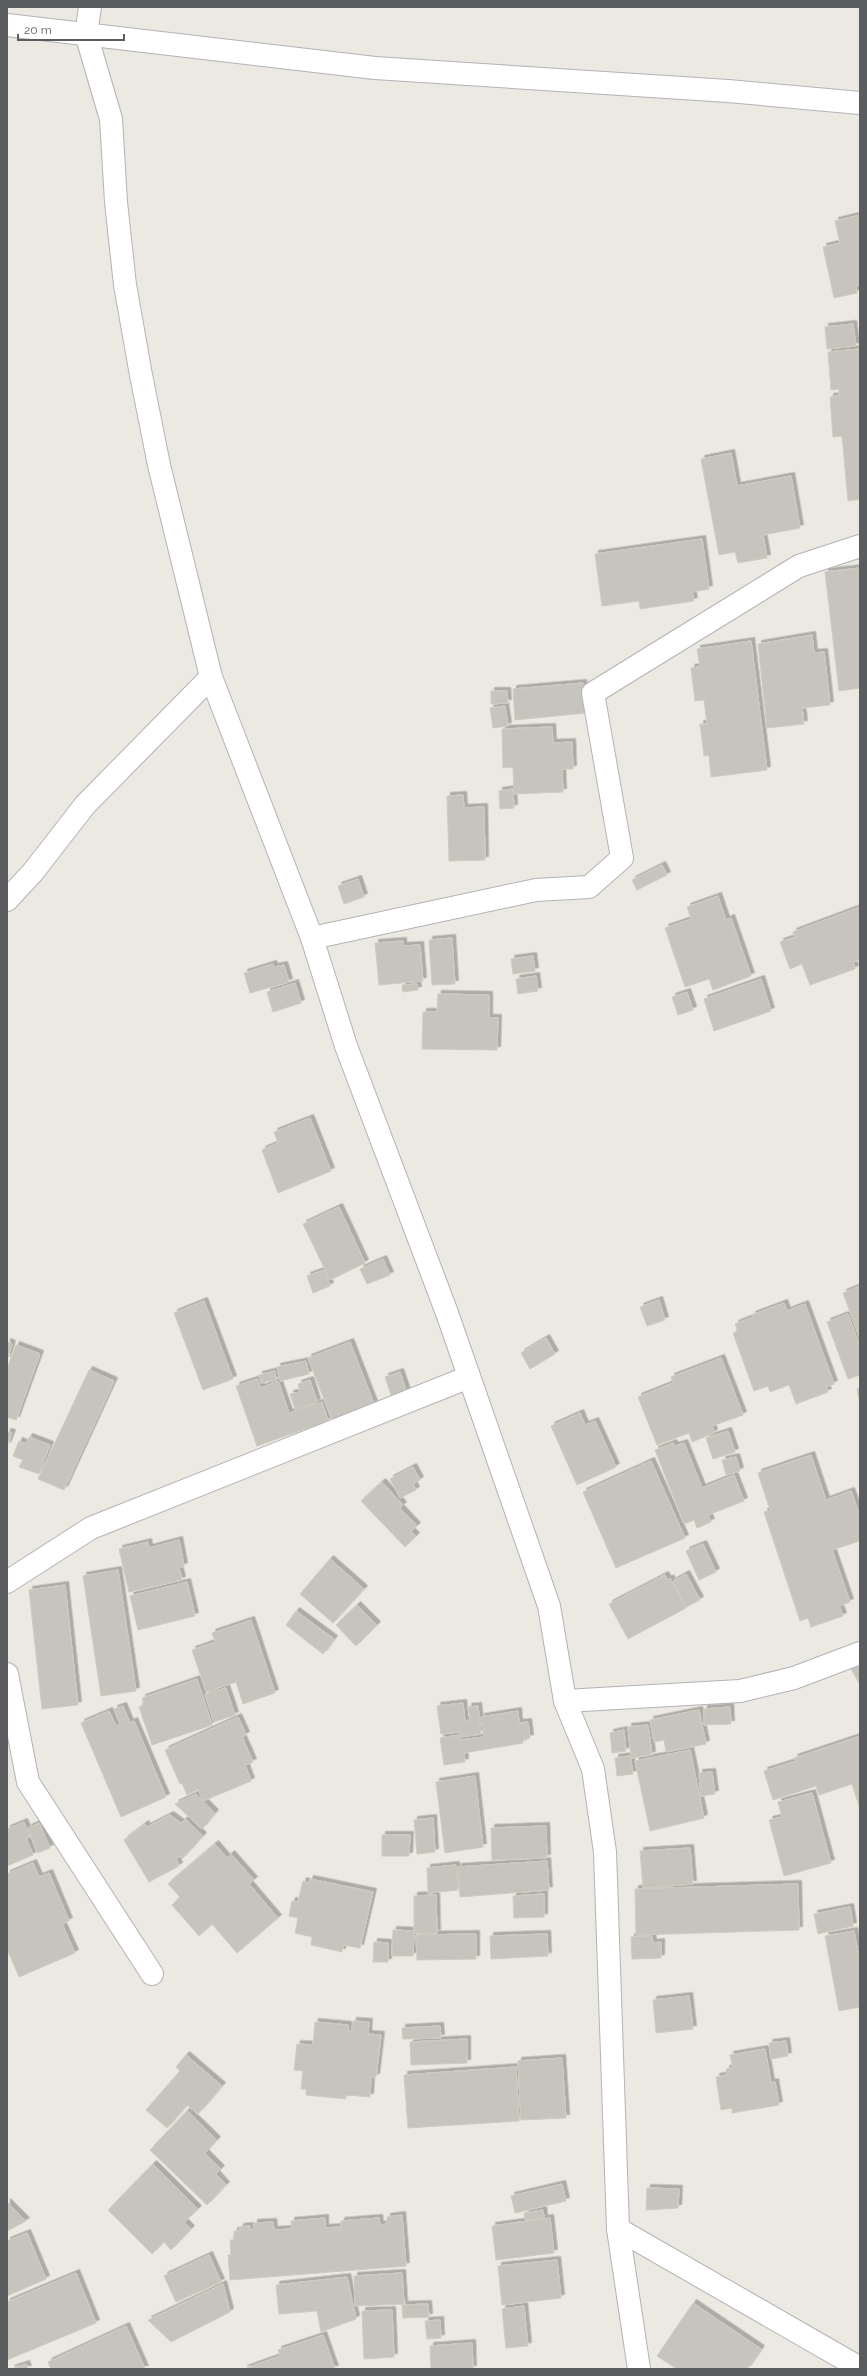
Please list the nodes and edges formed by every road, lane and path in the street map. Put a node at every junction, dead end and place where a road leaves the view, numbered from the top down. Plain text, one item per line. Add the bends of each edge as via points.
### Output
1 (90, 7) edge
2 (7, 25) edge
3 (86, 34) junction
4 (860, 103) edge
5 (860, 546) edge
6 (211, 676) junction
7 (7, 900) edge
8 (312, 938) junction
9 (469, 1377) junction
10 (7, 1582) edge
11 (860, 1654) edge
12 (7, 1674) edge
13 (565, 1701) junction
14 (152, 1974) dead end
15 (618, 2230) junction
16 (856, 2360) edge
17 (639, 2369) edge

1 - 3 street
2 - 3 street
3 - 4 street via 375,68 728,91
3 - 6 street via 111,119 125,285 141,375 159,465
5 - 8 street via 799,566 593,693 622,858 589,887 536,890
6 - 7 street via 90,799 33,872
6 - 8 street
8 - 9 street via 346,1046
9 - 10 street via 91,1528
9 - 13 street via 549,1606
11 - 13 street via 794,1678 740,1691
12 - 14 street via 28,1782
13 - 15 street via 593,1769 605,1852
15 - 16 street
15 - 17 street

